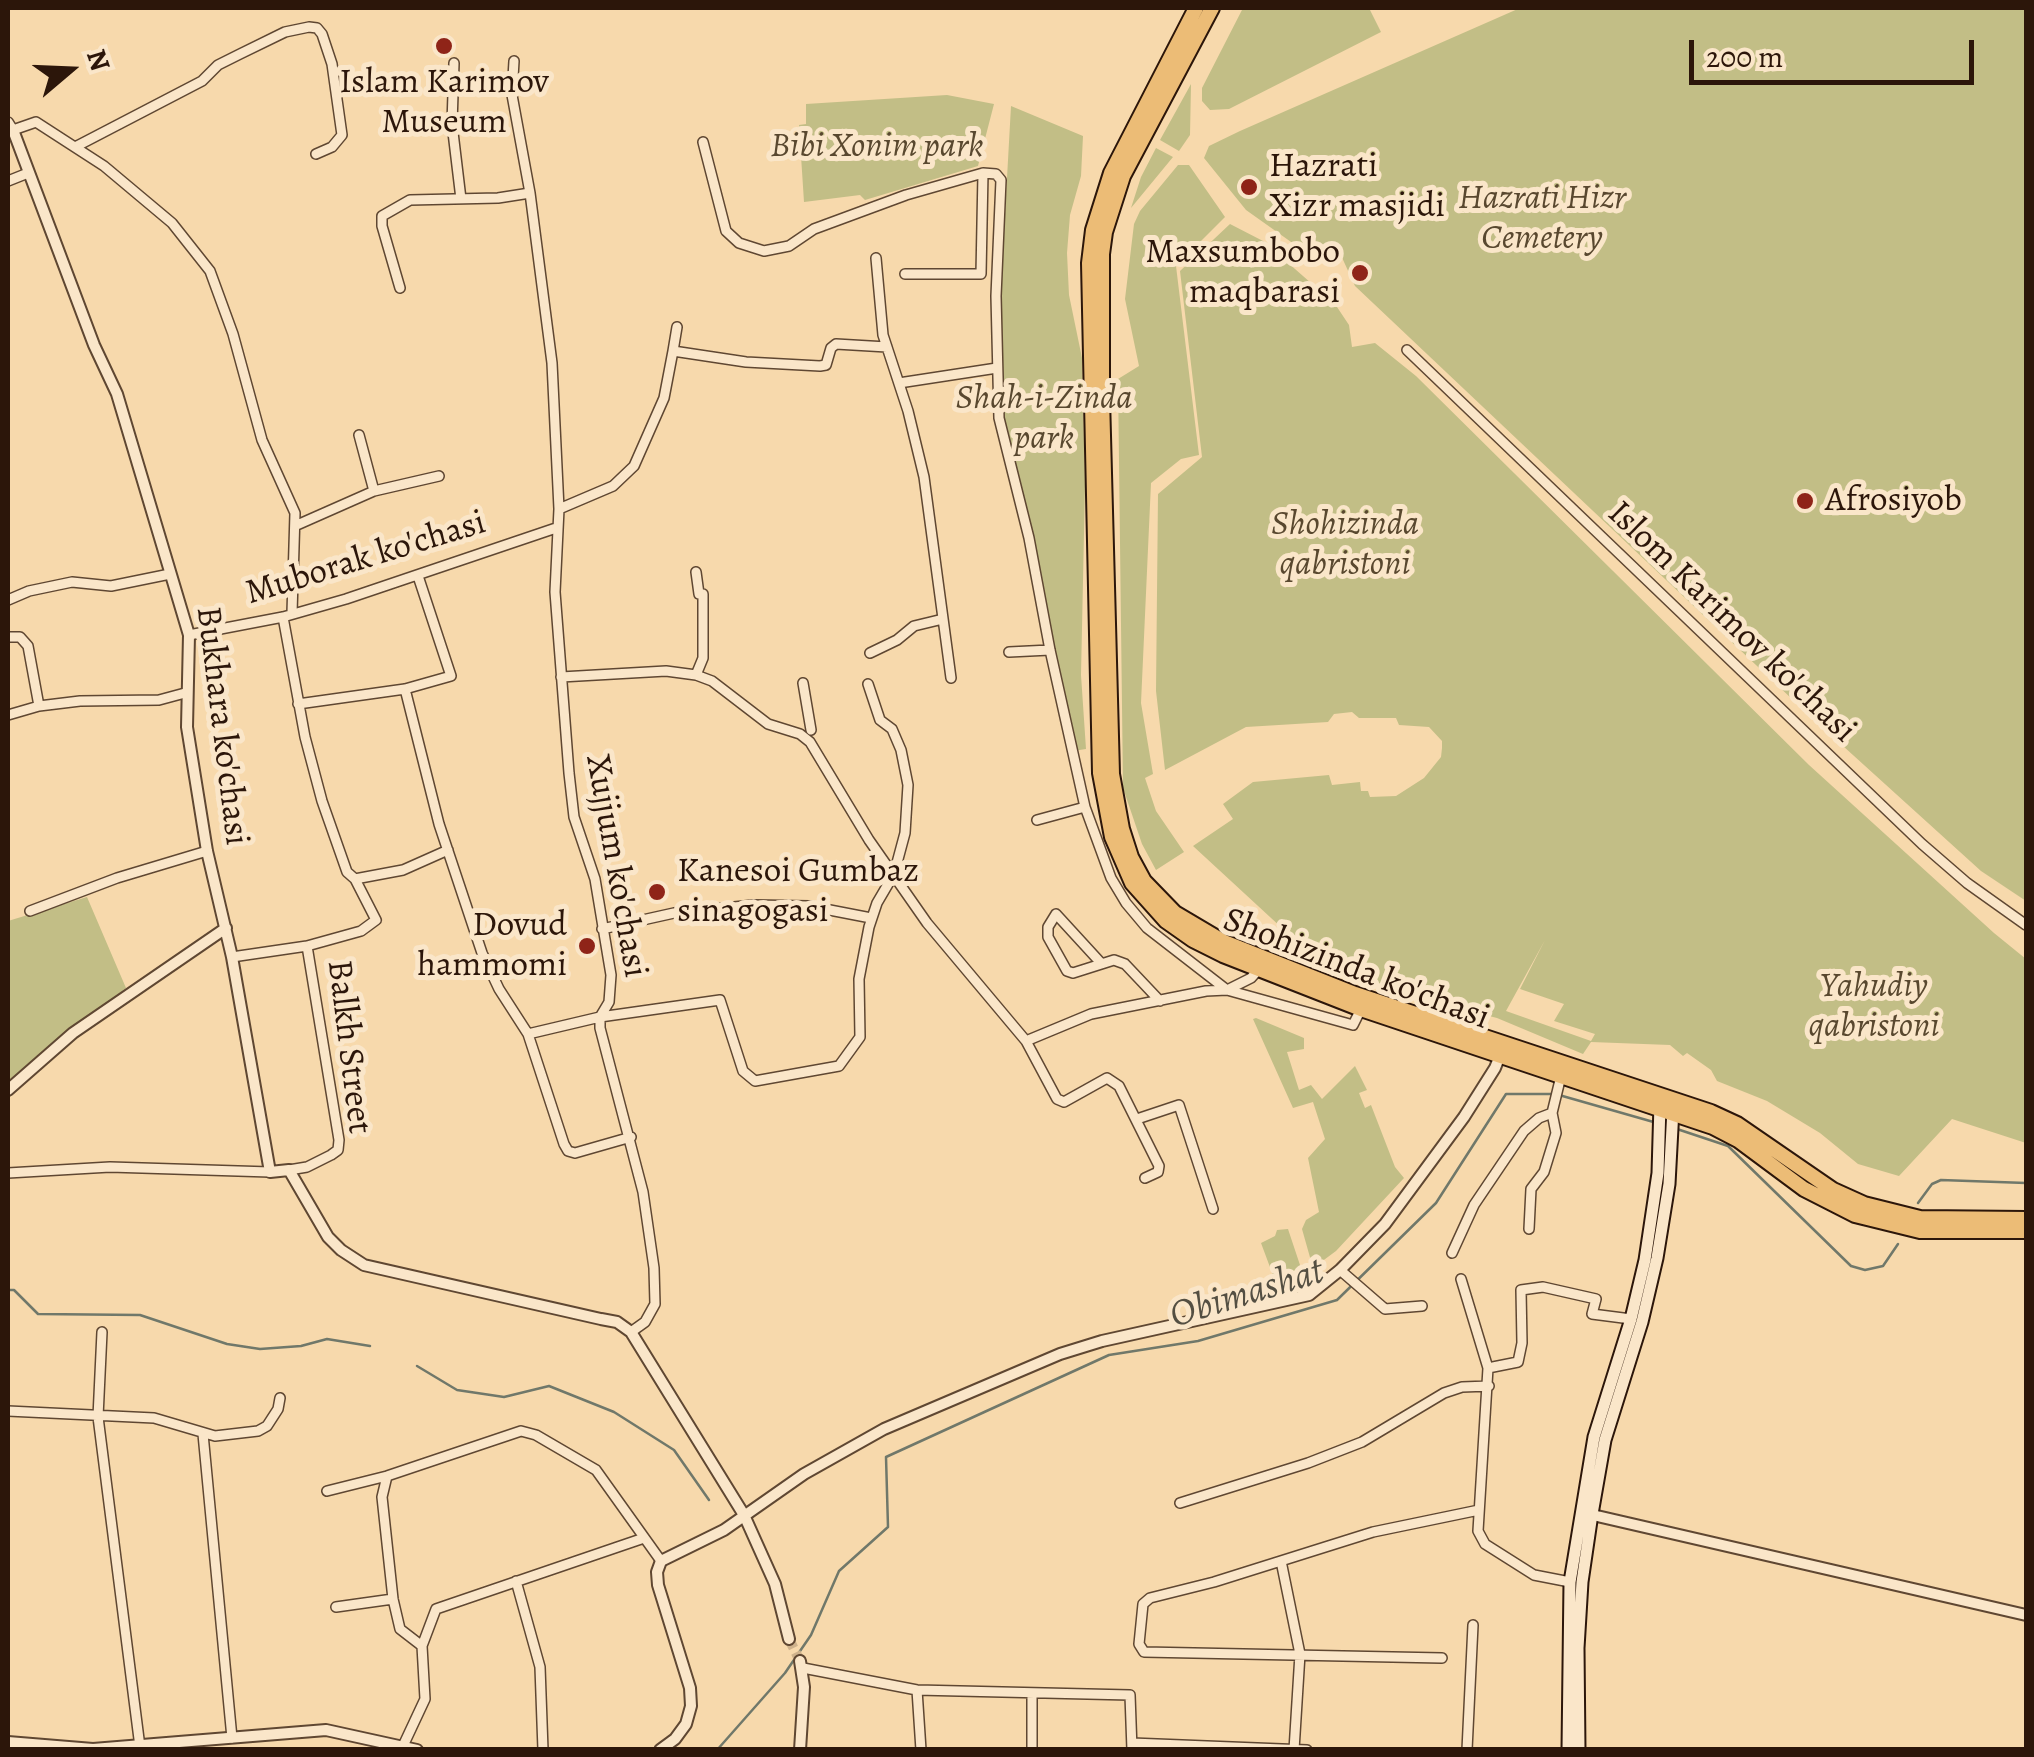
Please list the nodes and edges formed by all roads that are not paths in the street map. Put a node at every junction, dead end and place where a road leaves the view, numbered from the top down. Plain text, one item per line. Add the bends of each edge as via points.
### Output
1 (1196, 8) edge
2 (1212, 8) edge
3 (514, 60) dead end
4 (454, 64) dead end
5 (10, 126) edge
6 (703, 142) dead end
7 (76, 146) junction
8 (316, 154) dead end
9 (28, 173) junction
10 (983, 173) junction
11 (8, 181) edge
12 (530, 192) junction
13 (460, 199) junction
14 (876, 258) dead end
15 (906, 274) dead end
16 (400, 288) dead end
17 (677, 327) dead end
18 (887, 347) junction
19 (1406, 350) dead end
20 (673, 351) junction
21 (996, 368) junction
22 (899, 383) junction
23 (360, 435) dead end
24 (440, 476) dead end
25 (374, 491) junction
26 (559, 509) junction
27 (297, 525) junction
28 (556, 528) junction
29 (696, 572) dead end
30 (170, 574) junction
31 (418, 576) junction
32 (8, 600) edge
33 (288, 615) junction
34 (943, 620) junction
35 (189, 635) junction
36 (8, 637) edge
37 (1050, 650) junction
38 (1010, 652) dead end
39 (870, 653) dead end
40 (696, 675) junction
41 (561, 677) junction
42 (951, 678) dead end
43 (802, 683) dead end
44 (868, 684) dead end
45 (406, 689) junction
46 (185, 693) junction
47 (298, 704) junction
48 (39, 706) junction
49 (8, 716) edge
50 (812, 730) dead end
51 (1085, 807) junction
52 (1036, 820) dead end
53 (448, 850) junction
54 (207, 851) junction
55 (894, 874) junction
56 (355, 879) junction
57 (30, 911) dead end
58 (871, 918) junction
59 (2026, 925) edge
60 (226, 928) junction
61 (602, 929) junction
62 (307, 946) junction
63 (232, 957) junction
64 (1100, 962) junction
65 (1258, 970) junction
66 (1227, 990) junction
67 (1319, 993) junction
68 (1160, 1001) junction
69 (1361, 1009) junction
70 (1313, 1014) junction
71 (600, 1017) junction
72 (528, 1034) junction
73 (1026, 1041) junction
74 (1502, 1049) junction
75 (1559, 1082) junction
76 (8, 1090) edge
77 (1667, 1104) junction
78 (1552, 1110) junction
79 (1137, 1120) junction
80 (631, 1136) junction
81 (289, 1170) junction
82 (8, 1172) edge
83 (270, 1172) junction
84 (1146, 1178) dead end
85 (1213, 1208) dead end
86 (2026, 1219) edge
87 (1529, 1228) dead end
88 (2026, 1231) edge
89 (1452, 1253) dead end
90 (1340, 1270) junction
91 (1461, 1279) dead end
92 (1422, 1306) dead end
93 (1630, 1319) junction
94 (102, 1332) dead end
95 (631, 1332) junction
96 (1488, 1368) junction
97 (1489, 1386) junction
98 (280, 1398) dead end
99 (8, 1411) edge
100 (98, 1417) junction
101 (203, 1434) junction
102 (388, 1476) junction
103 (326, 1491) dead end
104 (1180, 1503) dead end
105 (1479, 1510) junction
106 (1586, 1513) junction
107 (744, 1515) junction
108 (644, 1538) junction
109 (661, 1561) junction
110 (1280, 1561) junction
111 (516, 1581) junction
112 (1570, 1582) junction
113 (393, 1598) junction
114 (336, 1607) dead end
115 (2026, 1614) edge
116 (1473, 1626) dead end
117 (789, 1640) tunnel mouth
118 (422, 1646) junction
119 (1300, 1654) junction
120 (1442, 1658) dead end
121 (802, 1664) joint
122 (917, 1690) junction
123 (1032, 1693) junction
124 (232, 1738) junction
125 (8, 1742) edge
126 (404, 1746) junction
127 (1132, 1746) edge
128 (140, 1747) junction
129 (1294, 1749) edge
130 (417, 1750) edge
131 (543, 1750) edge
132 (660, 1750) edge
133 (800, 1750) edge
134 (921, 1750) edge
135 (1032, 1750) edge
136 (1307, 1750) edge
137 (1467, 1750) edge
138 (1568, 1750) edge
139 (1579, 1750) edge

1 - 65 main road, Shohizinda ko'chasi via 1111,173 1093,230 1100,774 1112,838 1142,896 1193,940
2 - 74 main road, Shohizinda ko'chasi via 1123,176 1105,232 1102,398 1118,815 1144,881 1199,930
3 - 12 street, Xujjum ko'chasi via 513,104
4 - 13 street
5 - 7 street via 36,122
5 - 9 street, Bukhara ko'chasi
6 - 10 street via 726,232 764,251 789,246 848,215
7 - 8 street via 202,81 218,65 309,27 322,34 332,64 342,135
7 - 27 street via 172,223 210,271 262,440
9 - 11 street
9 - 30 street, Bukhara ko'chasi via 117,394
10 - 15 street via 981,274
10 - 21 street via 1002,180
12 - 13 street
12 - 26 street, Xujjum ko'chasi via 552,363
13 - 16 street via 410,200 382,216
14 - 18 street
17 - 20 street
18 - 20 street via 836,344 820,366
18 - 22 street
19 - 59 street, Islom Karimov ko'chasi via 1922,844
20 - 26 street via 664,398 634,466 614,486
21 - 22 street
21 - 37 street via 998,418
22 - 34 street via 924,476
23 - 25 street
24 - 25 street
25 - 27 street
26 - 28 street, Xujjum ko'chasi
27 - 33 street
28 - 31 street, Muborak ko'chasi
28 - 41 street, Xujjum ko'chasi
29 - 40 street via 704,631
30 - 32 street via 110,586 72,582
30 - 35 street, Bukhara ko'chasi
31 - 33 street, Muborak ko'chasi
31 - 45 street via 451,676
33 - 35 street, Muborak ko'chasi
33 - 47 street
34 - 39 street via 914,626
34 - 42 street
35 - 46 street, Bukhara ko'chasi
36 - 48 street via 28,646
37 - 38 street
37 - 51 street
40 - 41 street
40 - 55 street via 768,724 810,742
41 - 61 street, Xujjum ko'chasi via 574,817 595,879
43 - 50 street
44 - 55 street via 880,720 901,750 908,785 906,833
45 - 47 street
45 - 53 street
46 - 48 street
46 - 54 street, Bukhara ko'chasi
47 - 56 street via 322,801
48 - 49 street
51 - 52 street
51 - 66 street via 1126,904
53 - 56 street via 403,870
53 - 72 street via 482,954
54 - 57 street
54 - 60 street, Bukhara ko'chasi
55 - 58 street
55 - 73 street
56 - 62 street via 374,923
58 - 61 street via 809,906 754,905
58 - 71 street via 860,980 860,1037 838,1066 756,1081 743,1071 720,1000
60 - 63 street, Bukhara ko'chasi
60 - 76 street via 73,1033
61 - 71 street, Xujjum ko'chasi via 610,975 609,1002
62 - 63 street
62 - 81 street, Balkh Street via 339,1140 332,1155
63 - 83 street, Bukhara ko'chasi
64 - 64 street via 1067,926 1056,914 1048,937 1063,966 1073,973
64 - 68 street via 1125,964
65 - 66 street
65 - 67 main road, Shohizinda ko'chasi
66 - 68 street
66 - 70 street
67 - 69 main road, Shohizinda ko'chasi
67 - 70 street
68 - 73 street via 1091,1014
69 - 70 street via 1353,1025
69 - 74 main road, Shohizinda ko'chasi
71 - 72 street
71 - 80 street, Xujjum ko'chasi
72 - 80 street via 568,1151
73 - 79 street via 1060,1102 1107,1078 1119,1086
74 - 75 main road, Shohizinda ko'chasi
74 - 77 main road, Shohizinda ko'chasi
74 - 90 street via 1464,1117 1384,1224
75 - 77 main road, Shohizinda ko'chasi
75 - 78 street
77 - 86 main road, Shohizinda ko'chasi via 1737,1124 1808,1175 1864,1204 1920,1218
77 - 88 main road, Shohizinda ko'chasi via 1738,1140 1804,1189 1855,1215 1920,1231
77 - 93 main road
77 - 106 main road via 1669,1184 1656,1258
78 - 87 street via 1556,1133 1532,1189
78 - 89 street via 1524,1131 1474,1205
79 - 84 street via 1159,1166
79 - 85 street via 1178,1105
80 - 95 street, Xujjum ko'chasi via 655,1304
81 - 83 street
81 - 95 street via 328,1236 364,1265 602,1318
82 - 83 street
90 - 92 street via 1385,1309
90 - 107 street via 1309,1294 1060,1354 884,1429
91 - 96 street
93 - 96 street via 1592,1314 1596,1298 1543,1287 1521,1290 1518,1362
93 - 106 main road via 1594,1437
94 - 100 street
95 - 107 street
96 - 97 street
97 - 104 street via 1462,1387 1362,1442
97 - 105 street
98 - 101 street via 273,1420 258,1431
99 - 100 street
100 - 101 street via 154,1418
100 - 128 street
101 - 124 street
102 - 103 street
102 - 108 street via 521,1431 588,1464
102 - 113 street via 382,1497
105 - 110 street via 1373,1532
105 - 112 street via 1485,1544 1534,1575
106 - 112 main road
106 - 115 street
106 - 139 main road
107 - 109 street
107 - 117 street via 775,1584
108 - 109 street
108 - 111 street
109 - 132 street via 658,1585 691,1706 676,1739
110 - 119 street
110 - 119 street via 1150,1598 1143,1604 1139,1644 1144,1652
111 - 118 street via 440,1606
111 - 131 street via 540,1667
112 - 138 main road
113 - 114 street
113 - 118 street via 400,1629
116 - 137 street
118 - 126 street via 425,1699
119 - 120 street
119 - 129 street
121 - 122 street
121 - 133 street
122 - 123 street
122 - 134 street
123 - 127 street via 1130,1695
123 - 135 street
124 - 126 street via 326,1730
124 - 128 street
125 - 128 street
126 - 130 street
127 - 129 street
129 - 136 street

